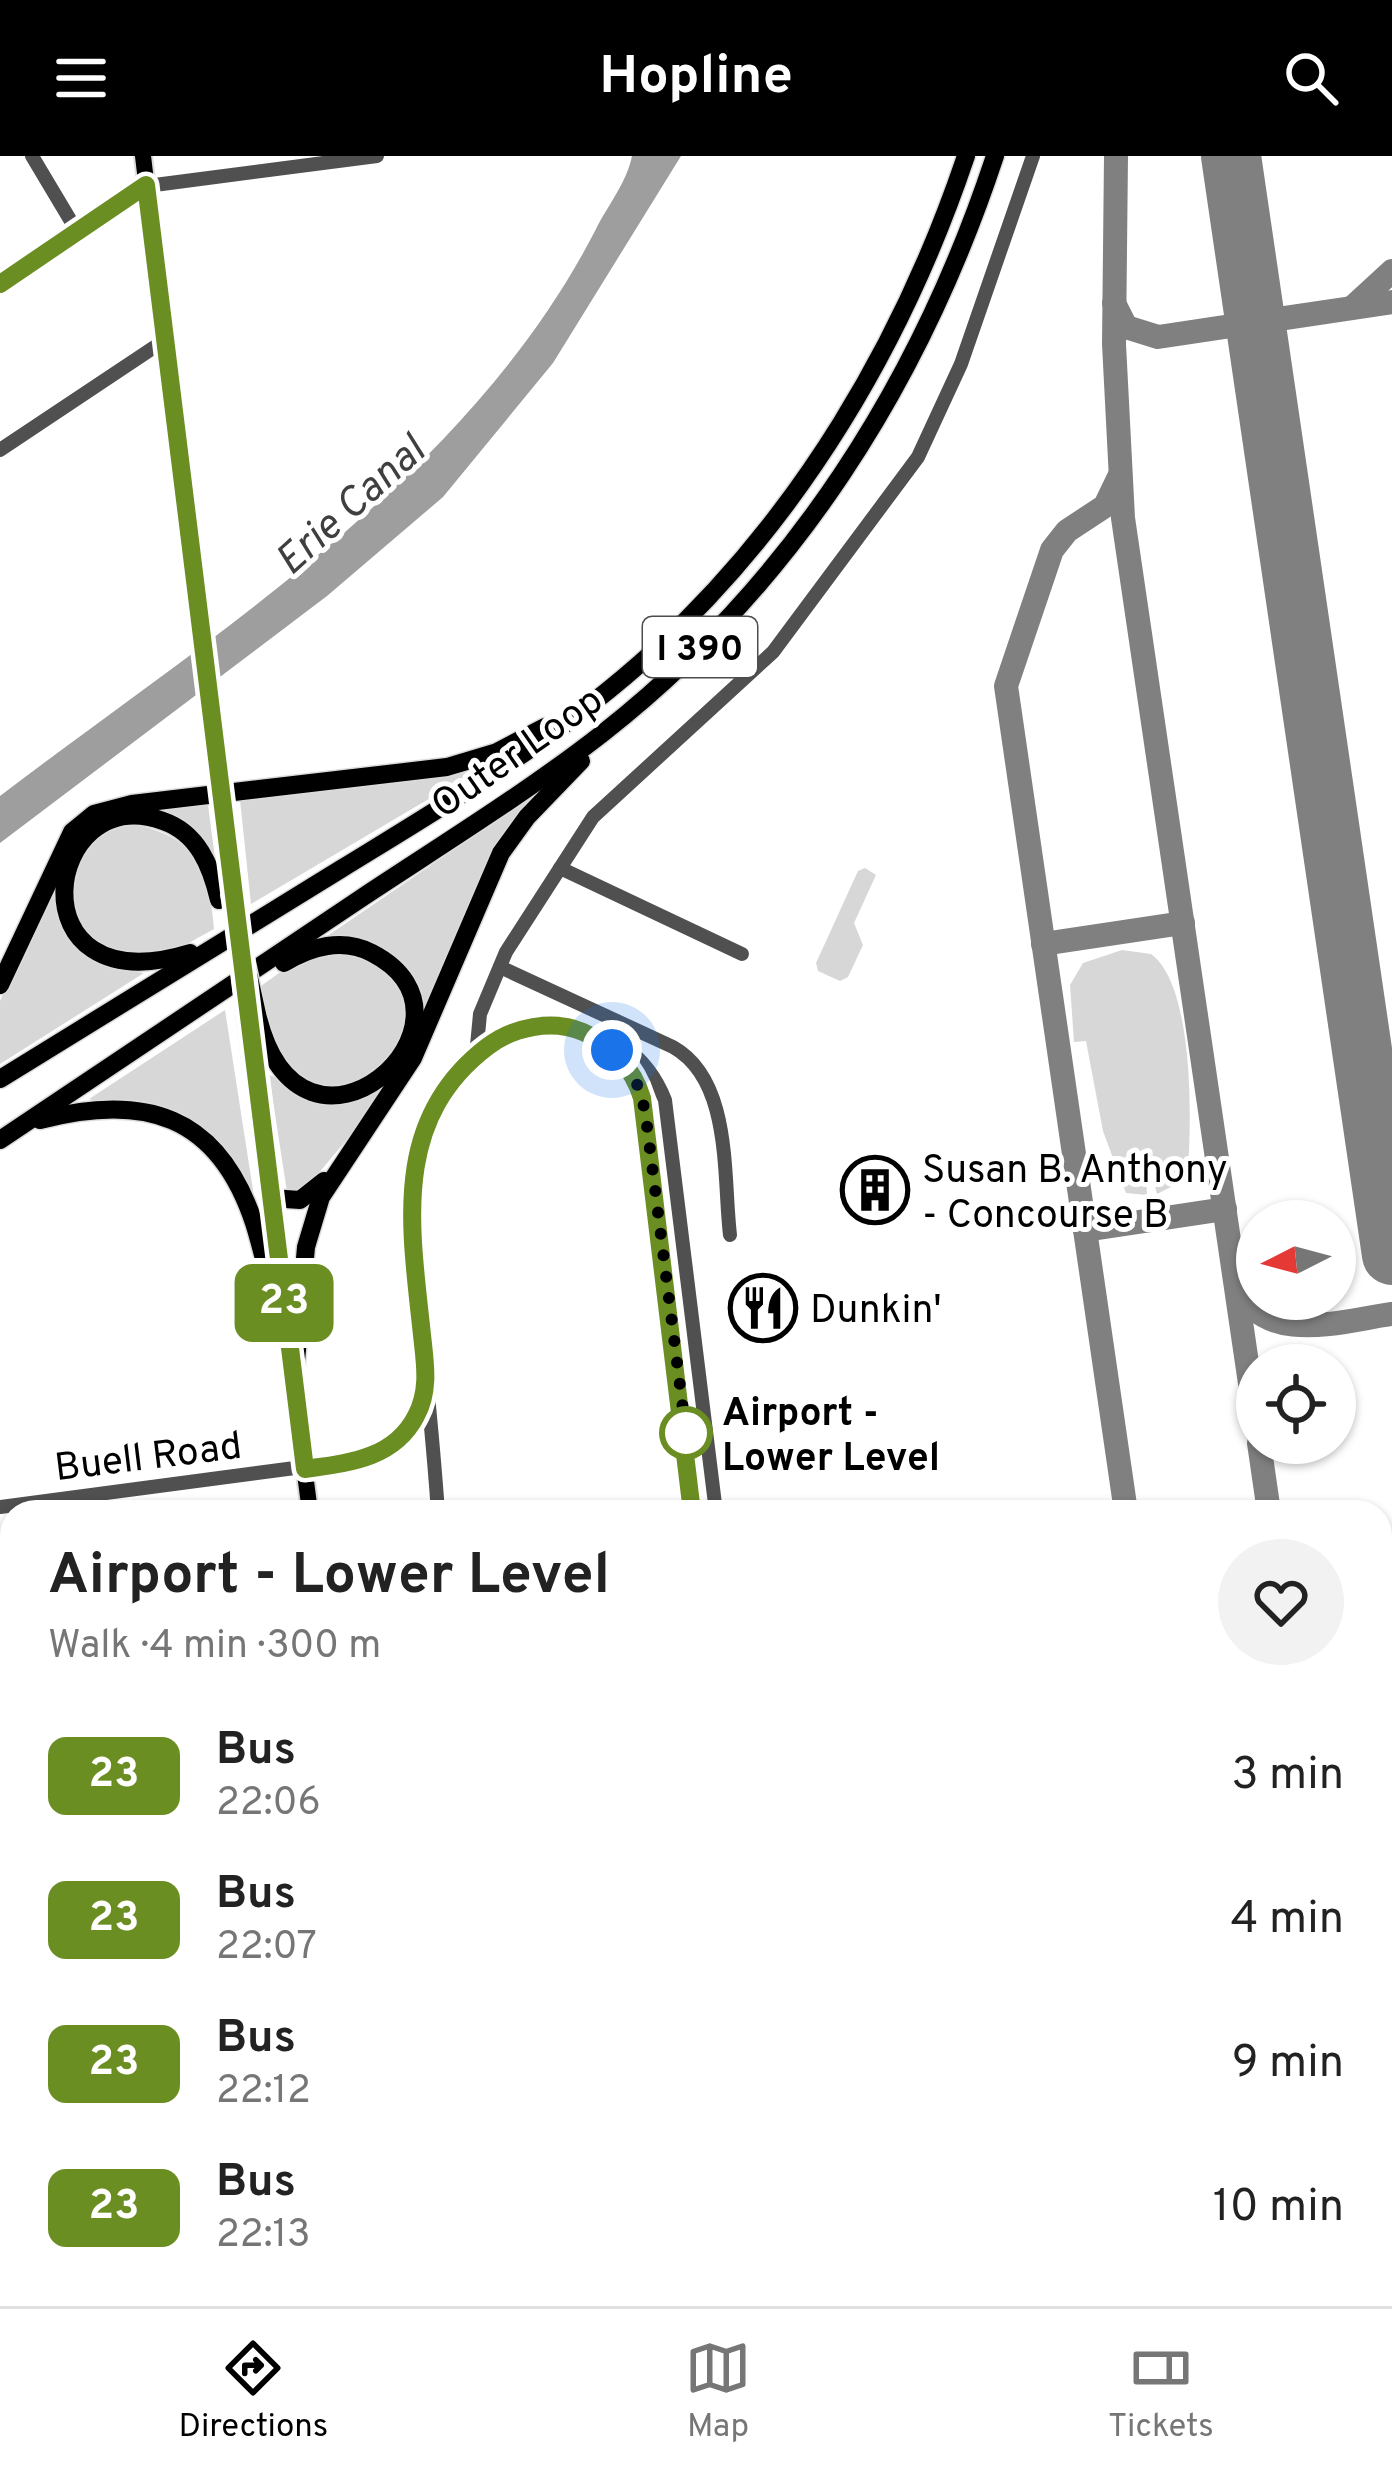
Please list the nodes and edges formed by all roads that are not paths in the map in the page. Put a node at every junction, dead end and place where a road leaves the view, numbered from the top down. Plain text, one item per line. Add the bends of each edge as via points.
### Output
1 (32, 156) edge
2 (143, 156) edge
3 (377, 156) edge
4 (966, 156) edge
5 (995, 156) edge
6 (1033, 156) edge
7 (146, 185) junction
8 (78, 233) junction
9 (0, 284) edge
10 (165, 340) junction
11 (0, 450) edge
12 (654, 651) junction
13 (662, 683) junction
14 (219, 793) junction
15 (560, 868) junction
16 (225, 896) junction
17 (218, 945) junction
18 (742, 954) dead end
19 (500, 967) junction
20 (0, 985) edge
21 (231, 986) junction
22 (486, 1000) junction
23 (251, 1018) junction
24 (563, 1026) junction
25 (508, 1035) junction
26 (476, 1056) junction
27 (0, 1078) edge
28 (24, 1124) junction
29 (0, 1140) edge
30 (649, 1145) junction
31 (342, 1159) junction
32 (271, 1198) junction
33 (676, 1210) junction
34 (730, 1235) dead end
35 (285, 1310) junction
36 (426, 1371) junction
37 (294, 1384) junction
38 (305, 1469) junction
39 (56, 1500) edge
40 (309, 1500) edge
41 (437, 1500) edge
42 (691, 1500) edge
43 (714, 1500) edge

1 - 8 street
2 - 7 main road
3 - 7 street
4 - 12 highway, Outer Loop / I 390 via 907,306 837,431 742,559
5 - 13 highway, Outer Loop / I 390 via 935,312 867,439 784,556
6 - 15 street via 956,375 911,467 782,642 615,792
7 - 8 street
7 - 10 main road
8 - 9 street
10 - 11 street
10 - 14 main road
12 - 14 highway via 546,727 475,760
12 - 17 highway, Outer Loop / I 390 via 515,761
13 - 21 highway, Outer Loop / I 390 via 550,772
13 - 31 highway via 510,838 413,1058
14 - 16 main road
14 - 20 highway via 125,806 82,822 62,847
15 - 18 street
15 - 19 street
16 - 17 highway via 195,843 149,817 117,819 88,833 62,889 79,938 111,961 148,965
16 - 23 highway, bridge
17 - 27 highway, Outer Loop / I 390
19 - 22 street
19 - 34 street via 699,1066 713,1096
21 - 23 highway via 309,950 357,947 400,977 413,1023 387,1077 354,1094 326,1094 281,1069
21 - 28 highway, Outer Loop / I 390
22 - 25 street via 490,1030
22 - 26 street
23 - 32 main road
24 - 25 street
24 - 30 street via 594,1037 623,1062 640,1092
24 - 33 street via 618,1041 663,1094
25 - 26 street
26 - 36 street via 434,1106 412,1166
28 - 29 highway, Outer Loop / I 390
28 - 35 highway via 116,1107 162,1115 196,1132 227,1163
30 - 33 street via 656,1180
30 - 42 street
31 - 32 highway via 310,1195
31 - 37 highway via 308,1238
32 - 35 main road
33 - 43 street
35 - 37 main road
36 - 38 street, Buell Road via 418,1412 395,1442 369,1457
36 - 41 street
37 - 38 main road
38 - 39 street, Buell Road
38 - 40 main road

